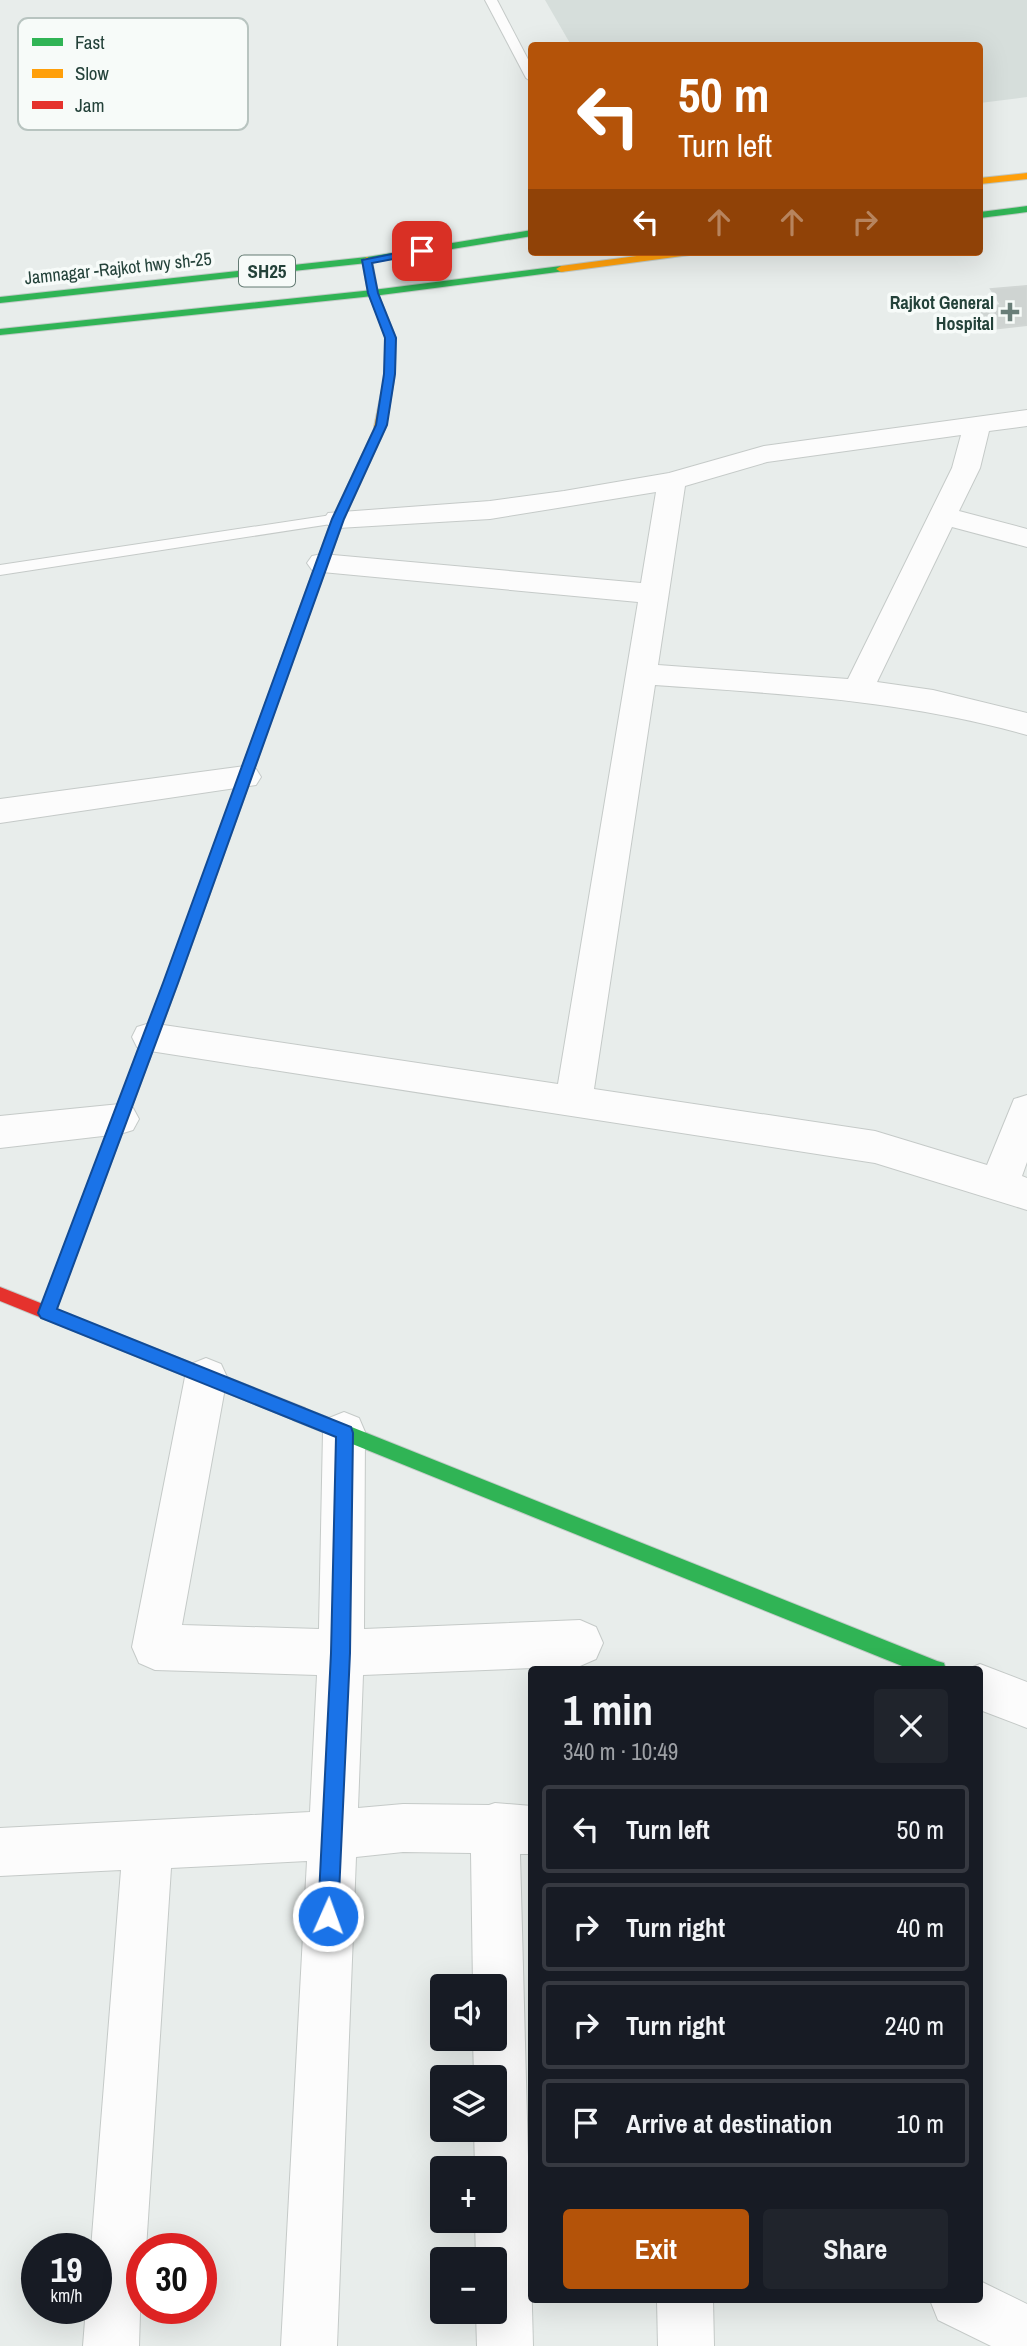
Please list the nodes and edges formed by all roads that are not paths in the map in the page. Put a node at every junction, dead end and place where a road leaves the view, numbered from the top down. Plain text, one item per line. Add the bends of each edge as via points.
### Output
1 (491, 0) edge
2 (528, 70) edge
3 (1027, 176) edge
4 (983, 181) edge
5 (1027, 209) edge
6 (983, 215) edge
7 (528, 234) edge
8 (620, 256) edge
9 (367, 260) junction
10 (373, 293) junction
11 (0, 300) edge
12 (0, 332) edge
13 (1027, 418) edge
14 (977, 425) junction
15 (672, 481) junction
16 (943, 516) junction
17 (338, 519) junction
18 (1027, 538) edge
19 (322, 563) junction
20 (0, 570) edge
21 (654, 594) junction
22 (641, 674) junction
23 (858, 690) junction
24 (1027, 724) edge
25 (245, 777) junction
26 (0, 811) edge
27 (150, 1037) junction
28 (574, 1100) junction
29 (1027, 1110) edge
30 (120, 1119) junction
31 (0, 1132) edge
32 (1013, 1189) edge
33 (0, 1294) edge
34 (47, 1313) junction
35 (206, 1377) junction
36 (344, 1433) junction
37 (580, 1643) dead end
38 (341, 1653) junction
39 (927, 1666) edge
40 (983, 1687) edge
41 (1027, 1705) edge
42 (513, 1829) edge
43 (332, 1835) junction
44 (148, 1843) junction
45 (0, 1852) edge
46 (685, 2303) edge
47 (964, 2303) edge
48 (1027, 2334) edge
49 (111, 2346) edge
50 (309, 2346) edge
51 (505, 2346) edge
52 (686, 2346) edge

1 - 2 lane
3 - 4 street
5 - 6 street
7 - 9 street, Jamnagar -Rajkot hwy sh-25 / SH25
8 - 10 street, SH25
9 - 10 street
9 - 11 street, Jamnagar -Rajkot hwy sh-25 / SH25
10 - 12 street, SH25
10 - 17 street via 391,338 390,374 382,425
13 - 14 street
14 - 15 street via 764,454
14 - 16 street via 966,468
15 - 17 street via 490,510
15 - 21 street
16 - 18 street
16 - 23 street
17 - 19 street
17 - 20 lane
19 - 21 street
19 - 25 street
21 - 22 street
22 - 23 street
22 - 28 street
23 - 24 street via 978,708
25 - 26 street
25 - 27 street
27 - 28 street
27 - 30 street
28 - 32 street via 875,1147
29 - 32 street
30 - 31 street
30 - 34 street
33 - 34 street
34 - 35 street
35 - 36 street
35 - 38 street via 155,1647
36 - 38 street
36 - 39 street
37 - 38 street
38 - 43 street
40 - 41 street
42 - 43 street via 403,1828
42 - 51 street
43 - 44 street
43 - 50 street
44 - 45 street
44 - 49 street
46 - 52 street
47 - 48 street

